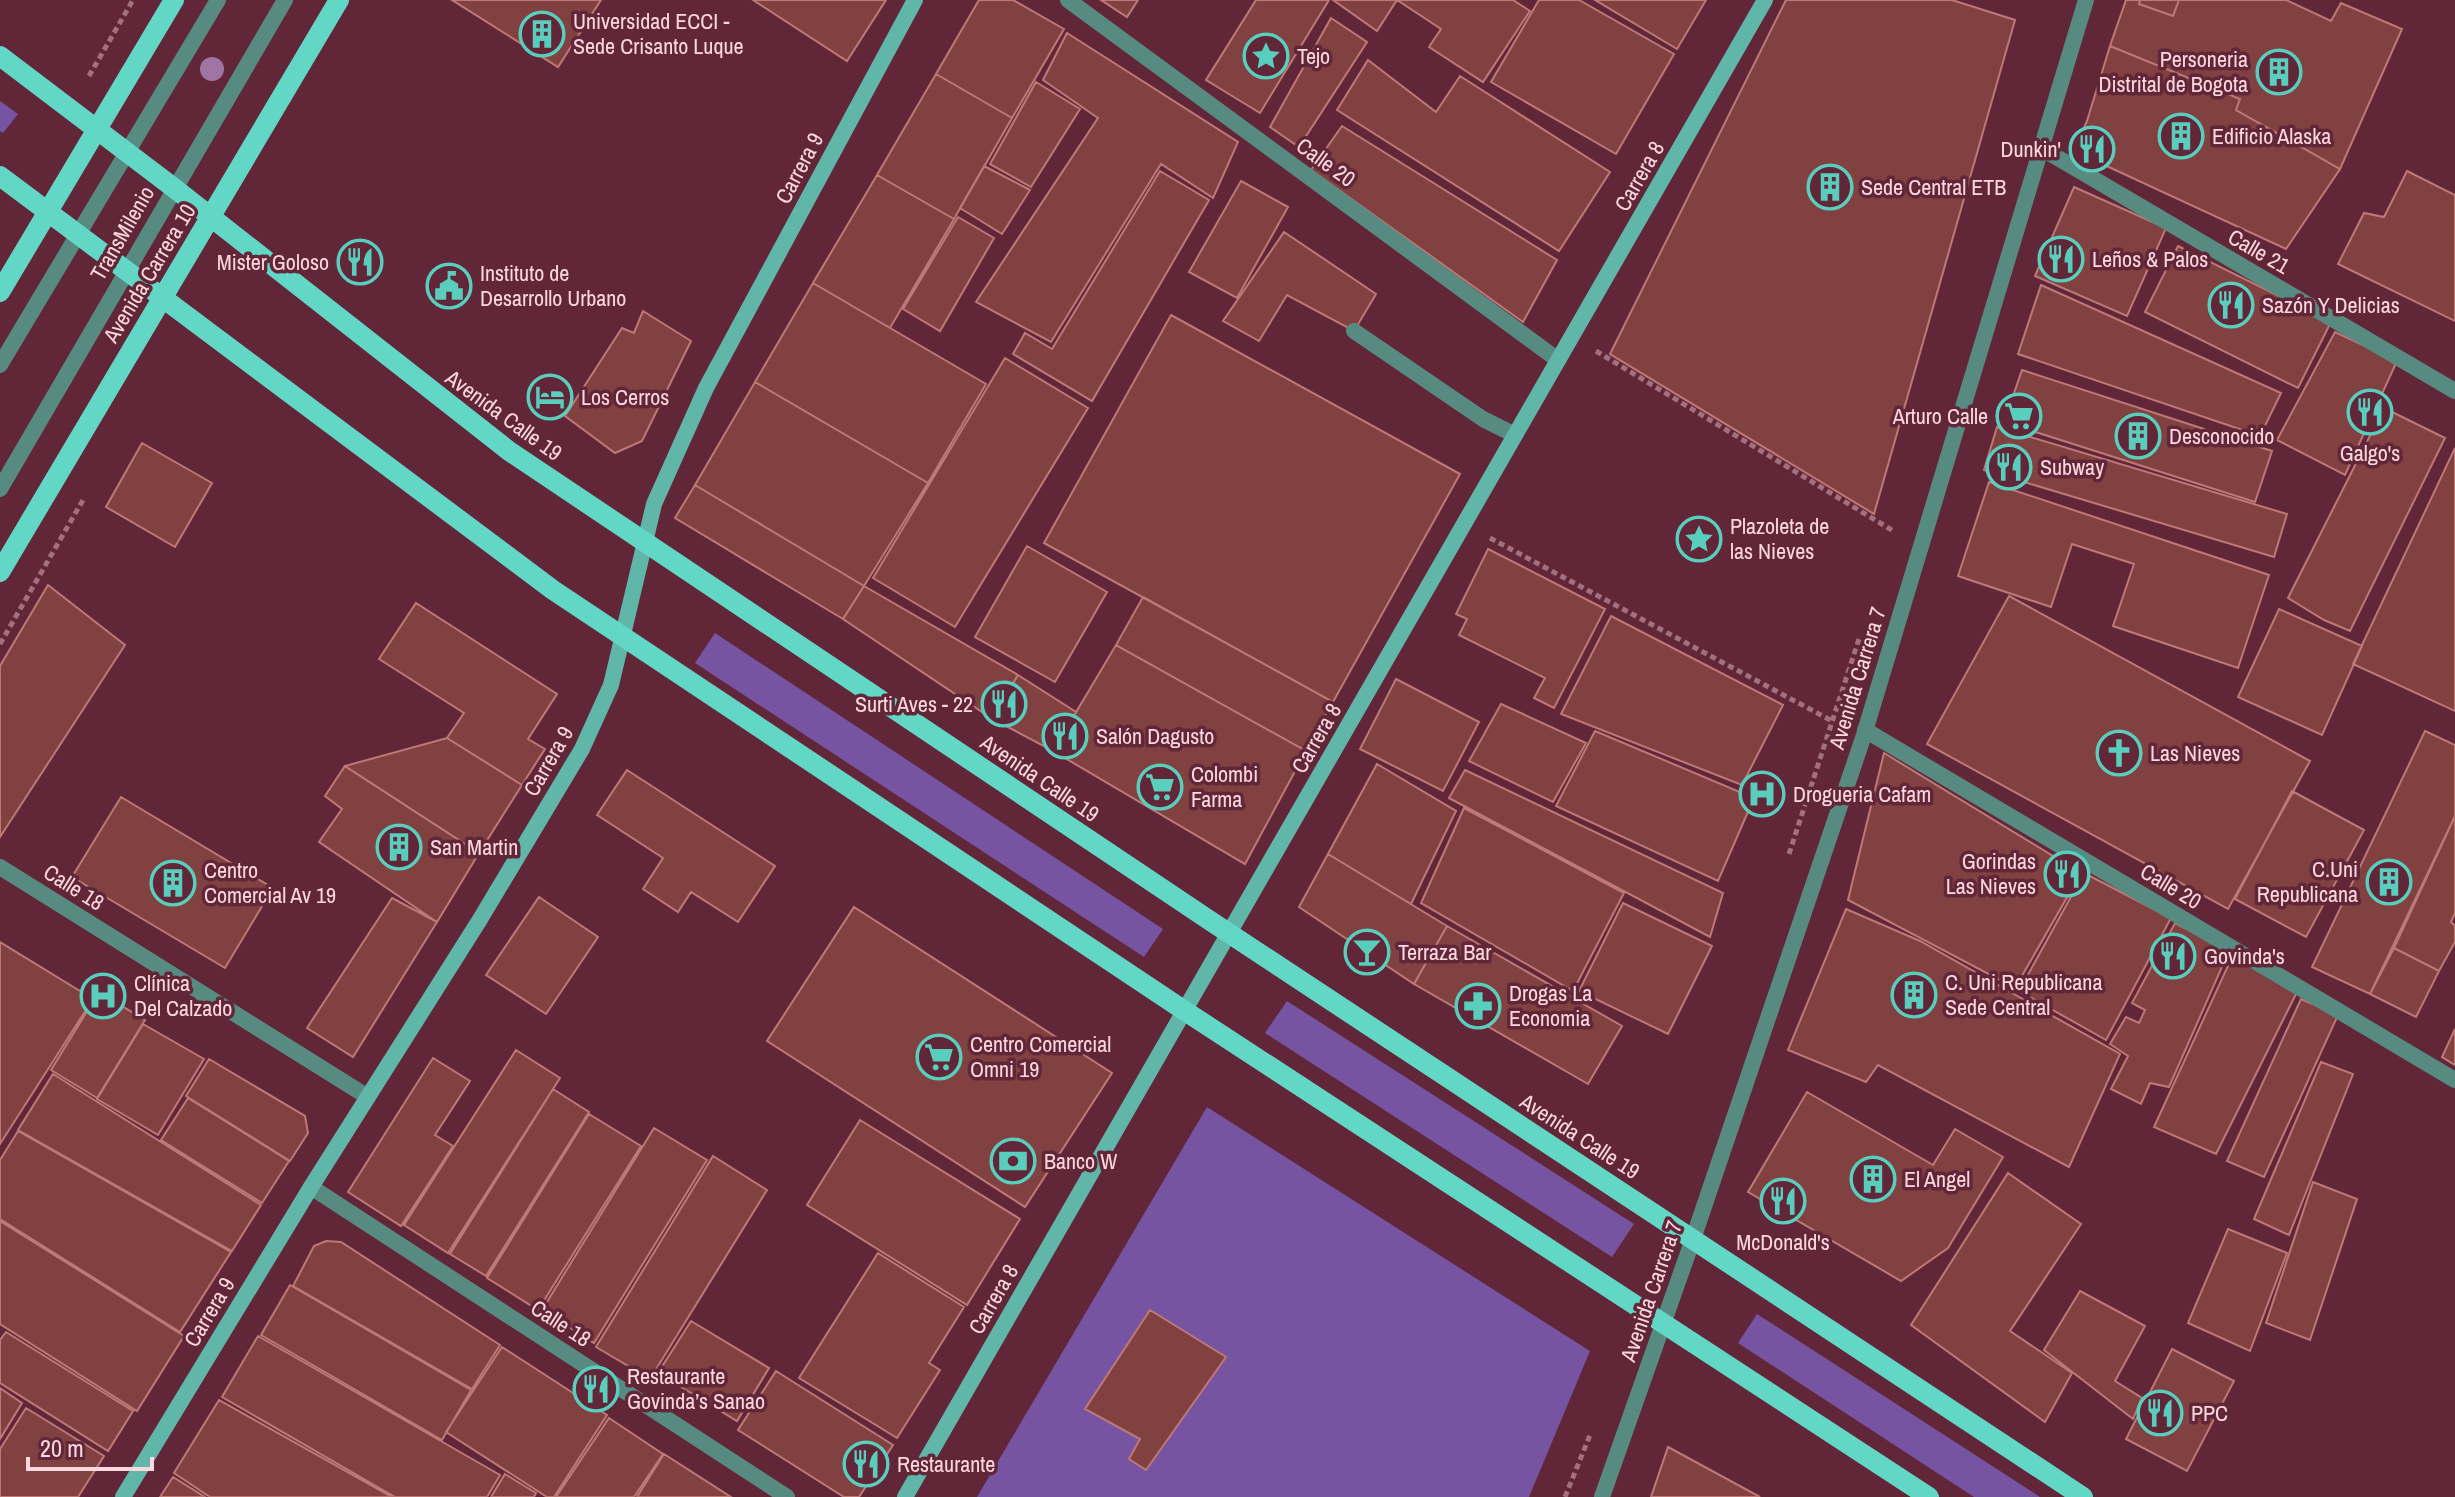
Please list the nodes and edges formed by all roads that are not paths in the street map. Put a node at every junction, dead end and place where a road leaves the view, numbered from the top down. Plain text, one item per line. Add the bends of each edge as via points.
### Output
1 (174, 0) edge
2 (218, 0) edge
3 (285, 0) edge
4 (339, 0) edge
5 (915, 0) edge
6 (1068, 0) edge
7 (1765, 0) edge
8 (2086, 0) edge
9 (0, 56) edge
10 (97, 129) junction
11 (2041, 148) junction
12 (127, 152) junction
13 (0, 176) edge
14 (174, 188) junction
15 (48, 211) junction
16 (210, 217) junction
17 (78, 234) junction
18 (127, 271) junction
19 (0, 292) edge
20 (163, 298) junction
21 (1354, 331) dead end
22 (1558, 360) junction
23 (0, 365) edge
24 (2455, 391) edge
25 (1515, 435) junction
26 (0, 489) edge
27 (646, 543) junction
28 (0, 572) edge
29 (624, 636) junction
30 (1864, 734) junction
31 (0, 867) edge
32 (1229, 933) junction
33 (1185, 1011) junction
34 (2455, 1080) edge
35 (368, 1097) junction
36 (311, 1187) junction
37 (1693, 1239) junction
38 (1664, 1322) junction
39 (123, 1497) edge
40 (787, 1497) edge
41 (905, 1497) edge
42 (1602, 1497) edge
43 (1929, 1497) edge
44 (2083, 1497) edge

1 - 10 main road
2 - 12 street, TransMilenio
3 - 14 street, TransMilenio
4 - 16 main road, Avenida Carrera 10
5 - 27 street, Carrera 9 via 706,388 654,504
6 - 22 street, Calle 20
7 - 22 street, Carrera 8
8 - 11 street, Avenida Carrera 7
9 - 10 main road, Avenida Calle 19
10 - 12 main road, Avenida Calle 19
10 - 15 main road
11 - 24 street, Calle 21
11 - 30 street, Avenida Carrera 7
12 - 14 main road, Avenida Calle 19
12 - 17 street, TransMilenio
13 - 15 main road
14 - 16 main road, Avenida Calle 19
14 - 18 street, TransMilenio
15 - 17 main road
15 - 19 main road
16 - 20 main road, Avenida Carrera 10
16 - 27 main road, Avenida Calle 19 via 468,421
17 - 18 main road
17 - 23 street, TransMilenio
18 - 20 main road
18 - 26 street, TransMilenio
20 - 28 main road, Avenida Carrera 10
20 - 29 main road via 529,572
21 - 25 street
22 - 25 street, Carrera 8
25 - 32 street, Carrera 8
27 - 29 street, Carrera 9
27 - 32 main road, Avenida Calle 19
29 - 33 main road
29 - 35 street, Carrera 9 via 611,685 582,749
30 - 34 street, Calle 20
30 - 37 street, Avenida Carrera 7
31 - 35 street, Calle 18
32 - 33 street, Carrera 8
32 - 37 main road, Avenida Calle 19
33 - 38 main road
33 - 41 street, Carrera 8
35 - 36 street, Carrera 9
36 - 39 street, Carrera 9
36 - 40 street, Calle 18
37 - 38 street, Avenida Carrera 7
37 - 44 main road, Avenida Calle 19
38 - 42 street, Avenida Carrera 7
38 - 43 main road

